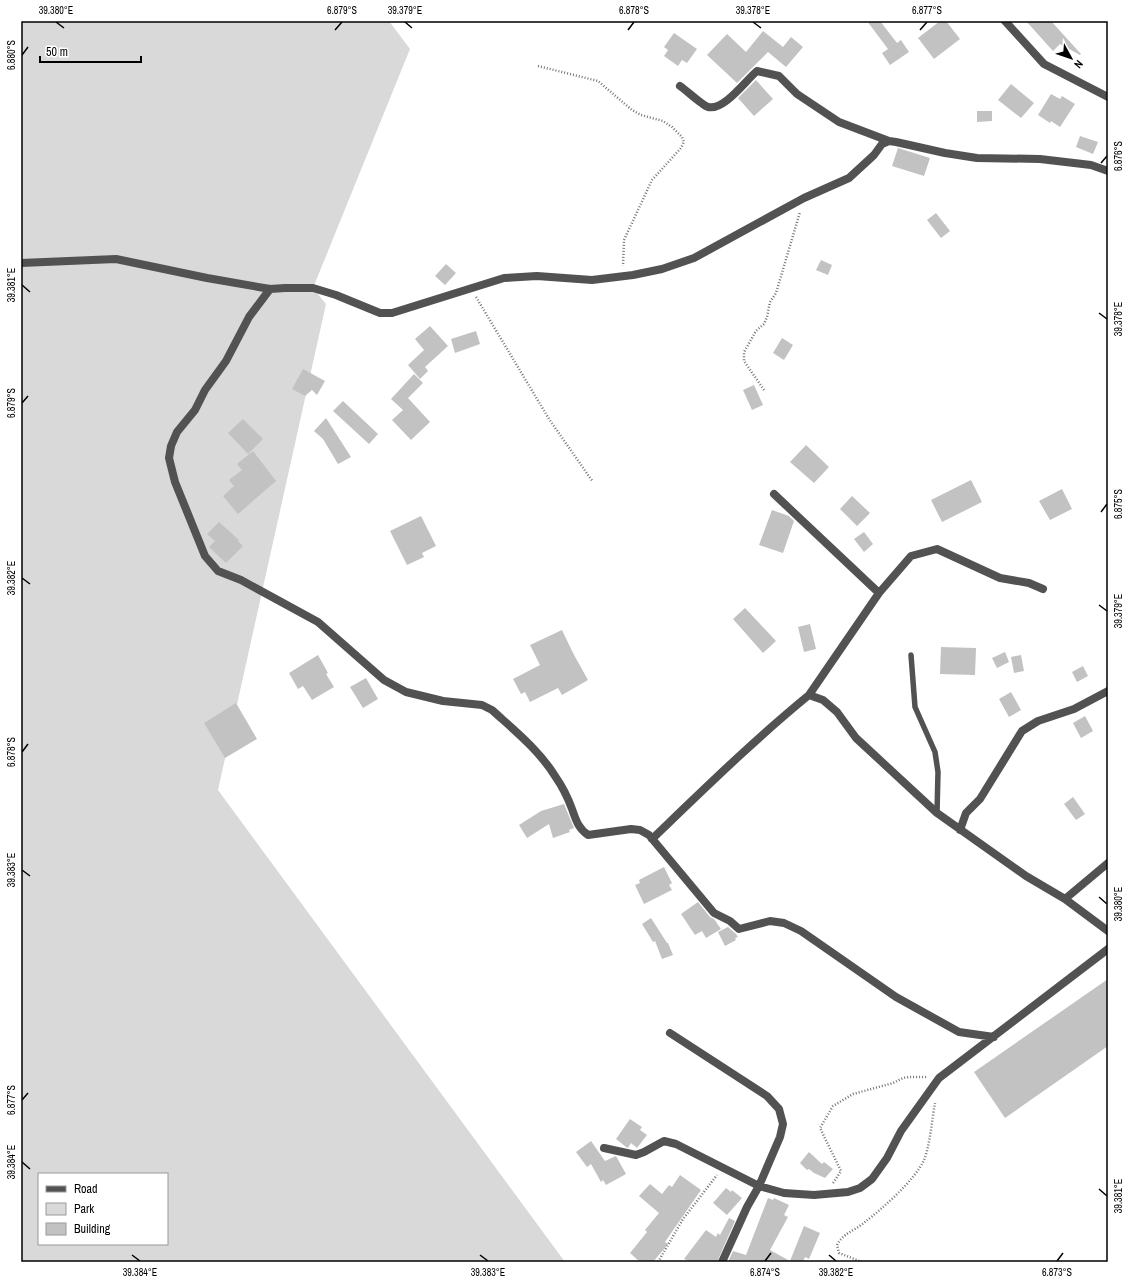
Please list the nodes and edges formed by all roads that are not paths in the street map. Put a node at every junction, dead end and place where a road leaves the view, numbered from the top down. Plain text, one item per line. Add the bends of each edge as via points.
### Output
1 (1005, 21) edge
2 (680, 86) dead end
3 (1108, 97) edge
4 (889, 141) junction
5 (1108, 171) edge
6 (21, 263) edge
7 (270, 289) junction
8 (774, 494) dead end
9 (1043, 589) dead end
10 (878, 593) junction
11 (911, 655) dead end
12 (1108, 691) edge
13 (809, 695) junction
14 (937, 813) junction
15 (960, 830) junction
16 (652, 839) junction
17 (1108, 863) edge
18 (1065, 899) junction
19 (1108, 931) edge
20 (1108, 949) edge
21 (670, 1033) dead end
22 (994, 1037) junction
23 (604, 1148) dead end
24 (759, 1186) junction
25 (722, 1262) edge

1 - 3 street via 1044,64
2 - 4 street via 707,107 717,106 757,71 762,71 779,76 797,94 839,122
4 - 5 street via 977,158 1040,159
4 - 7 street via 882,144 849,178 804,198 694,258 662,269 592,280 537,276 504,278 392,313 380,313 312,288
6 - 7 street via 116,259
7 - 16 street via 249,317 226,361 205,390 195,410 177,432 171,446 169,458 174,482 205,556 218,570 318,622 384,680 406,692 443,701 482,705 492,710 541,757 556,776 576,822 588,835 631,829 640,830
8 - 10 street
9 - 10 street via 1029,583 1000,578 937,549 911,556
10 - 13 street
11 - 14 lane via 915,707 935,752 938,772
12 - 15 street via 1074,709 1038,721 1022,731 980,799 966,813
13 - 14 street via 823,700 837,712 856,738
13 - 16 street via 718,775
14 - 15 street
15 - 18 street via 1026,876
16 - 22 street via 714,913 730,921 738,929 770,921 784,923 801,931 896,997 959,1032
17 - 18 street
18 - 19 street
20 - 22 street
21 - 24 street via 767,1096 779,1109 783,1124 780,1137
22 - 24 street via 939,1078 901,1130 887,1158 872,1179 860,1188 848,1192 814,1195 784,1193
23 - 24 street via 636,1155 664,1141 676,1144
24 - 25 street

